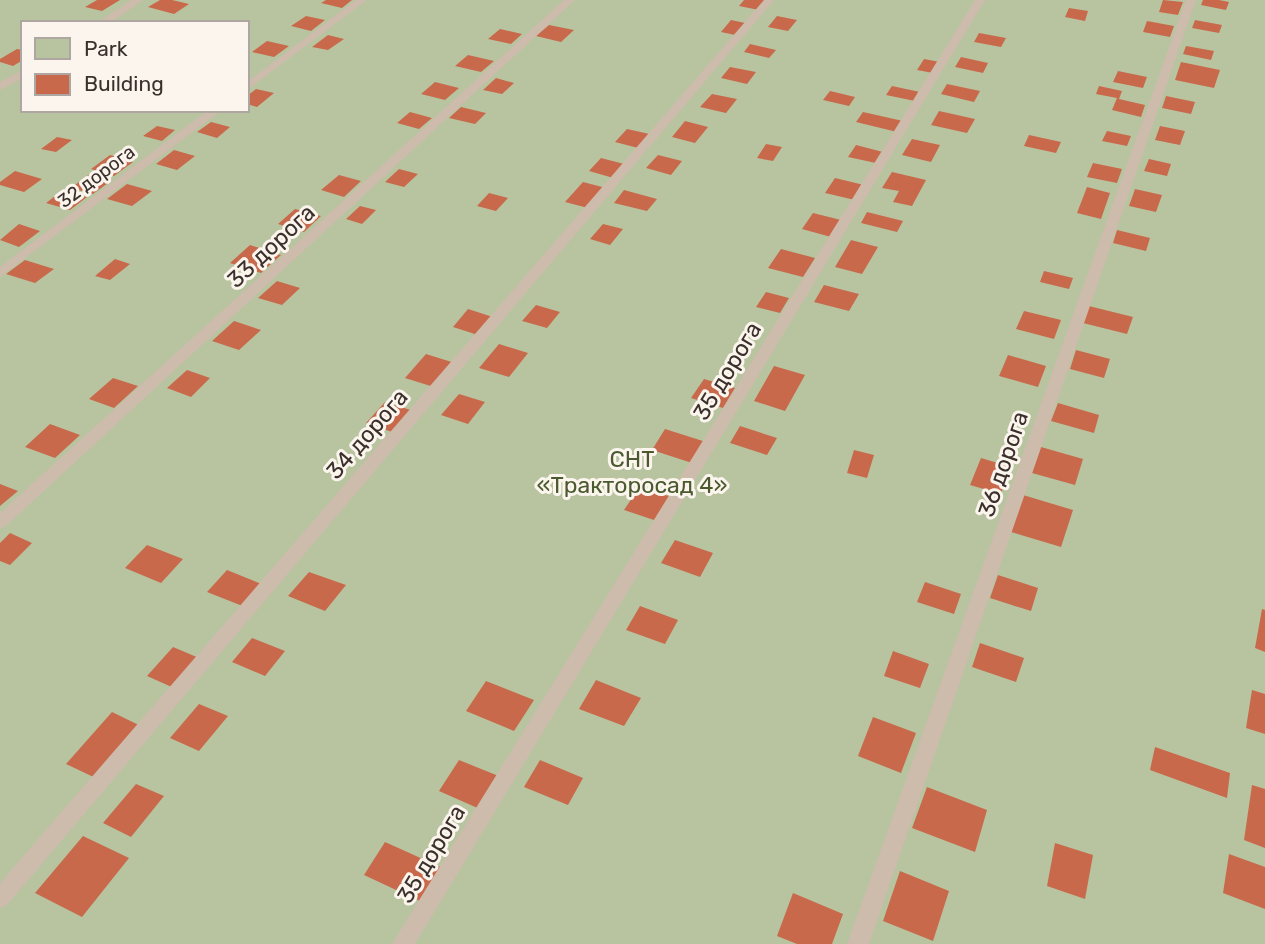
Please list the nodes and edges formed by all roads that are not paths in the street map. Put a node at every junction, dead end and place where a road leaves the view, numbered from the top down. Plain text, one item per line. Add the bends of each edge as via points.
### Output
1 (138, 0) edge
2 (362, 0) edge
3 (570, 0) edge
4 (769, 0) edge
5 (980, 0) edge
6 (1191, 0) edge
7 (105, 21) edge
8 (21, 74) edge
9 (248, 86) edge
10 (0, 87) edge
11 (213, 112) edge
12 (0, 273) edge
13 (0, 522) edge
14 (0, 898) edge
15 (403, 944) edge
16 (858, 944) edge

1 - 7 lane
2 - 9 lane
3 - 13 lane, 33 дорога
4 - 14 lane, 34 дорога
5 - 15 lane, 35 дорога
6 - 16 lane, 36 дорога
8 - 10 lane
11 - 12 lane, 32 дорога

